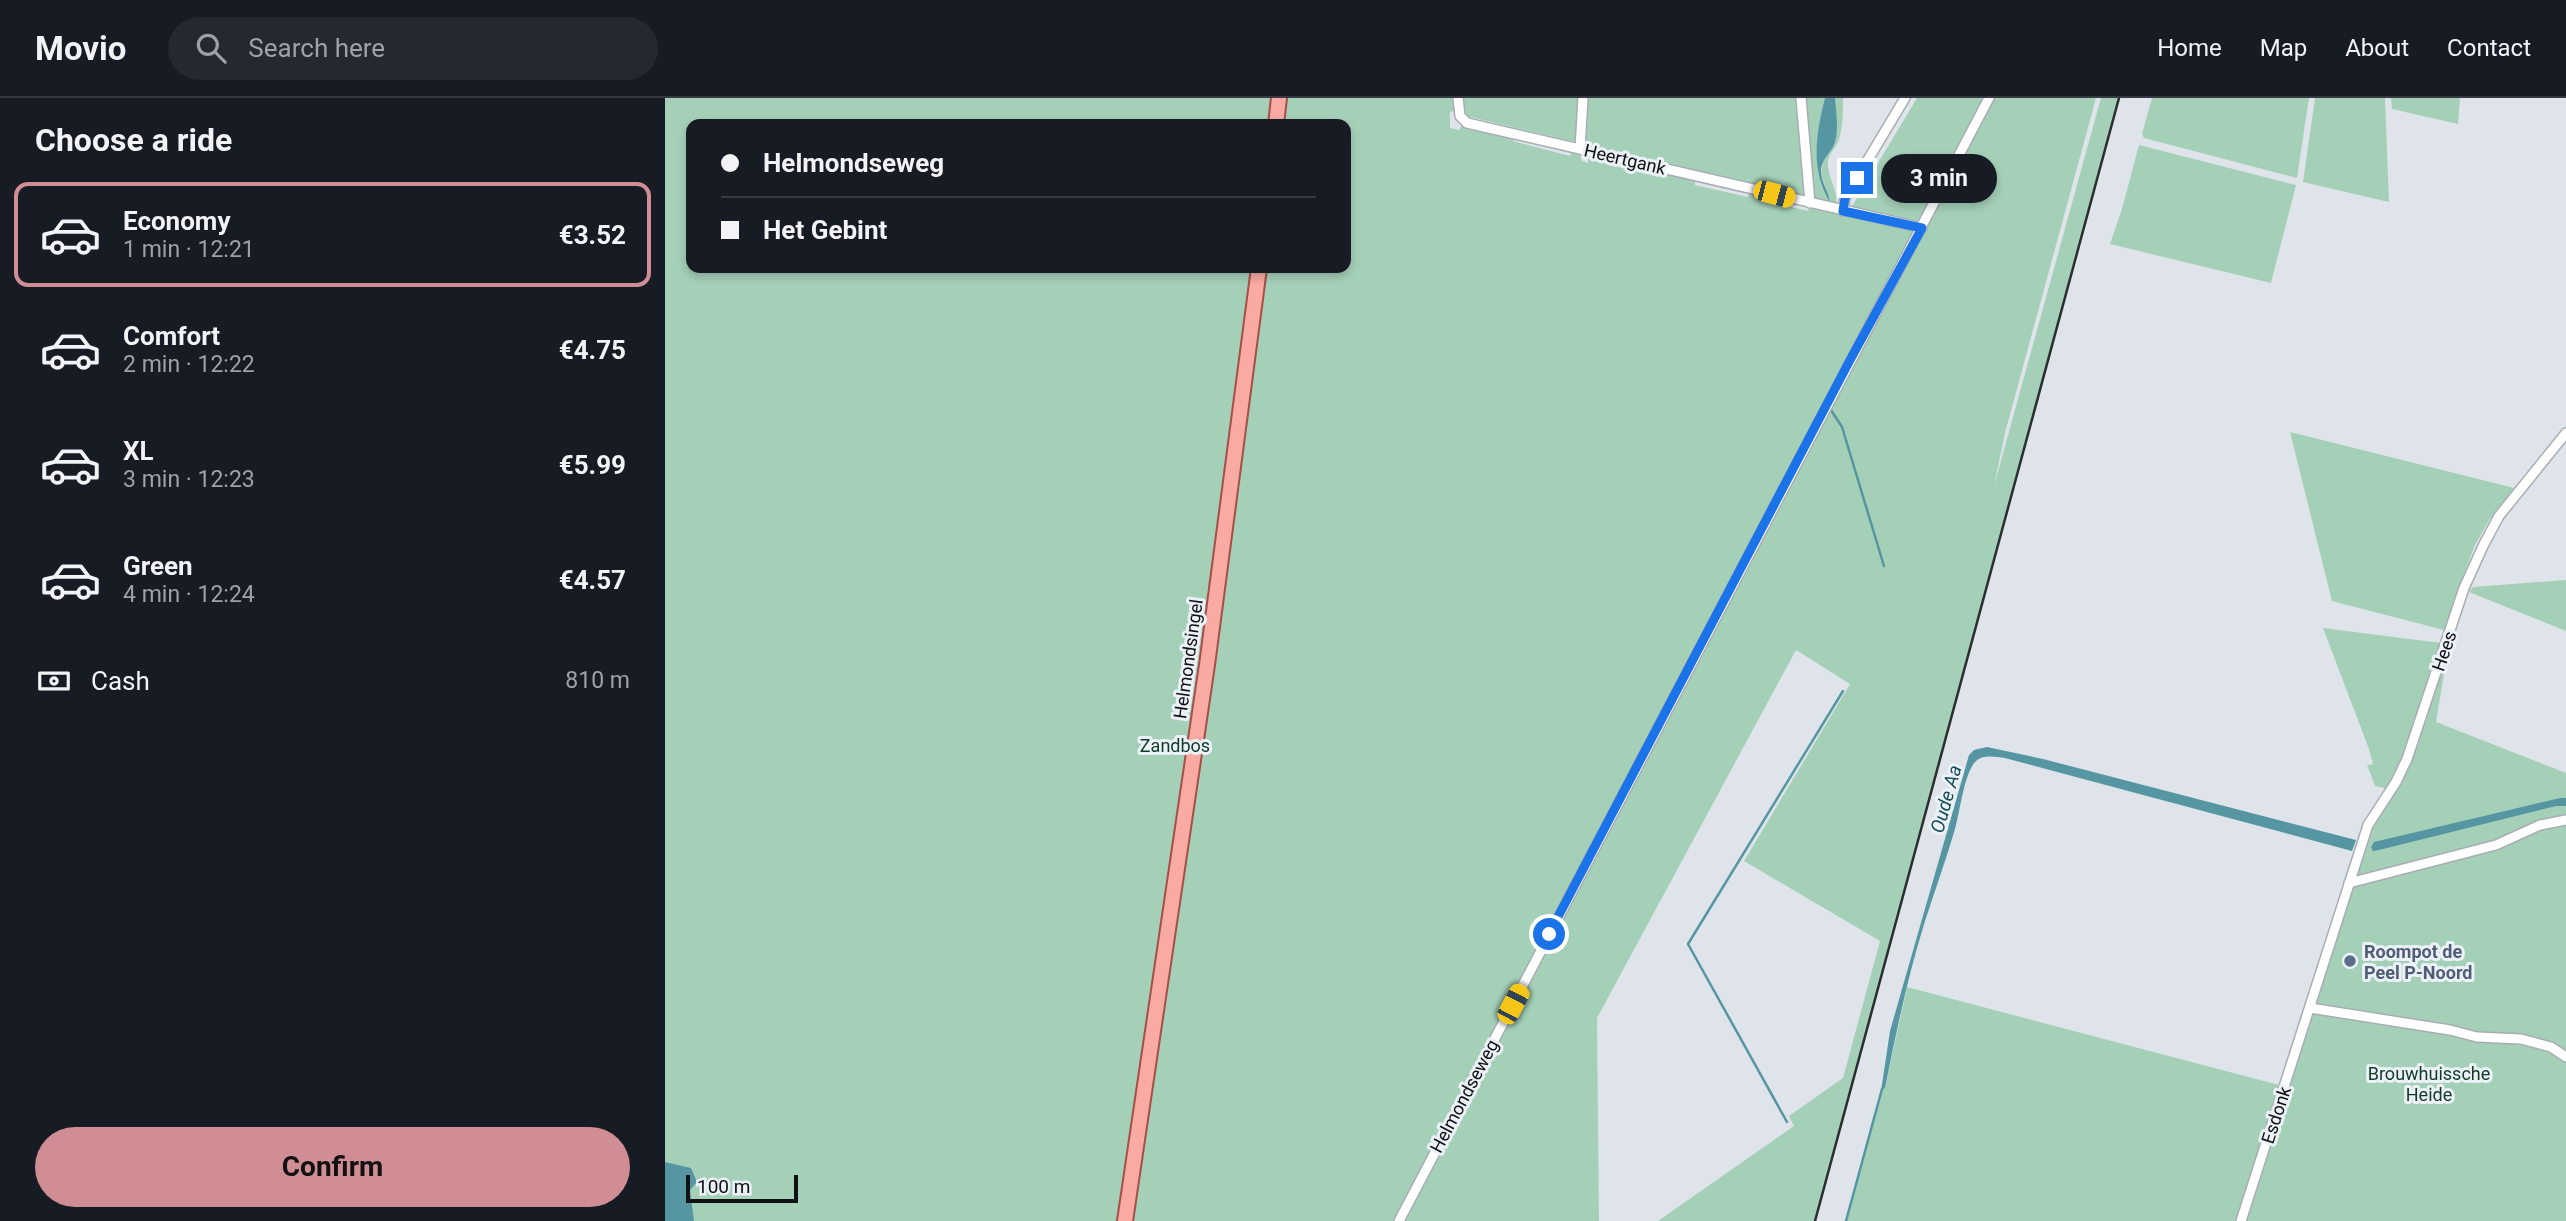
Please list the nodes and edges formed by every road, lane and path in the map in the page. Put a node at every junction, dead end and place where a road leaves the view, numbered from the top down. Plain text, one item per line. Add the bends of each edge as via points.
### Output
1 (1279, 98) edge
2 (1458, 98) edge
3 (1583, 98) edge
4 (1801, 98) edge
5 (1905, 98) edge
6 (1989, 98) edge
7 (1277, 119) edge
8 (1580, 149) junction
9 (1810, 202) junction
10 (1843, 211) junction
11 (1922, 228) junction
12 (1258, 273) edge
13 (2566, 433) edge
14 (2566, 820) edge
15 (2349, 883) junction
16 (2311, 1008) junction
17 (2566, 1057) edge
18 (1125, 1221) edge
19 (1399, 1221) edge
20 (2241, 1221) edge

1 - 7 main road
2 - 8 street, Heertgank via 1460,116 1467,123
3 - 8 street
4 - 9 street
5 - 10 street via 1845,198
6 - 11 street, Helmondseweg
8 - 9 street, Heertgank
9 - 10 street
10 - 11 street
11 - 19 street, Helmondseweg
12 - 18 main road, Helmondsingel via 1207,665
13 - 15 street, Hees via 2499,516 2484,544 2464,588 2407,759 2368,825
14 - 15 street via 2540,825 2496,845
15 - 16 street, Hees
16 - 17 street via 2477,1037 2521,1039 2551,1047
16 - 20 street, Esdonk

